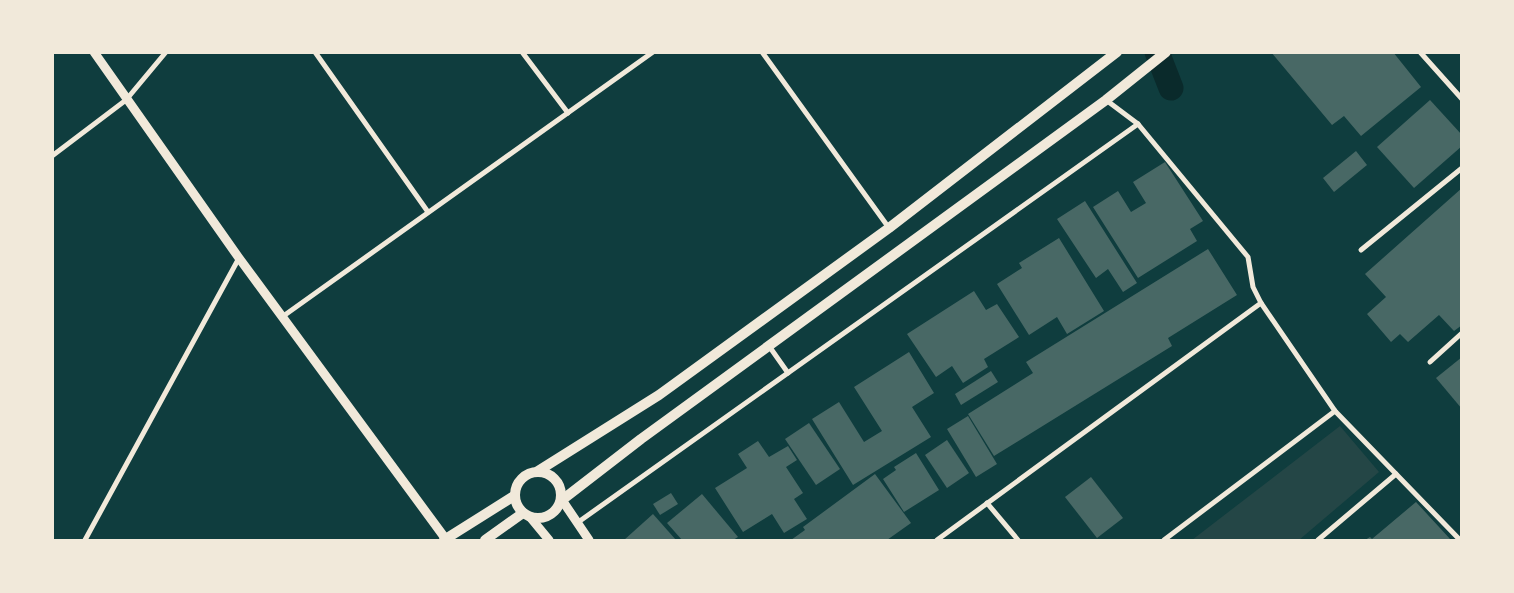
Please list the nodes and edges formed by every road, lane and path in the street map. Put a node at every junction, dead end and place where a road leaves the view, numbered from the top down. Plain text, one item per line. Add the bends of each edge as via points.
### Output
1 (94, 52) edge
2 (166, 52) edge
3 (315, 52) edge
4 (522, 52) edge
5 (652, 52) edge
6 (762, 52) edge
7 (1116, 52) edge
8 (1166, 52) edge
9 (1420, 52) edge
10 (1462, 99) edge
11 (126, 100) junction
12 (1106, 100) junction
13 (568, 113) junction
14 (1138, 124) junction
15 (52, 156) edge
16 (1462, 168) edge
17 (428, 212) junction
18 (889, 228) junction
19 (1361, 250) dead end
20 (239, 258) junction
21 (1261, 303) junction
22 (282, 316) junction
23 (1462, 333) edge
24 (769, 346) junction
25 (1430, 362) dead end
26 (788, 372) junction
27 (1335, 411) junction
28 (538, 472) junction
29 (1396, 474) junction
30 (514, 496) junction
31 (562, 500) junction
32 (987, 503) junction
33 (526, 515) junction
34 (577, 524) junction
35 (444, 539) edge
36 (85, 540) edge
37 (486, 540) edge
38 (549, 540) edge
39 (589, 540) edge
40 (937, 540) edge
41 (1018, 540) edge
42 (1164, 540) edge
43 (1318, 540) edge
44 (1460, 540) edge

1 - 11 street
2 - 11 street
3 - 17 street
4 - 13 street
5 - 13 street
6 - 18 street
7 - 18 main road
8 - 12 main road
9 - 10 street
11 - 15 street
11 - 20 street
12 - 14 street
12 - 24 main road
13 - 17 street
14 - 21 street via 1248,257 1253,287
14 - 26 street
16 - 19 street
17 - 22 street
18 - 28 main road via 659,395
20 - 22 street
20 - 36 street
21 - 27 street
21 - 32 street
22 - 35 street
23 - 25 street
24 - 26 street
24 - 31 main road
26 - 34 street
27 - 29 street
27 - 42 street
28 - 30 main road via 531,472 520,479
28 - 31 main road via 545,472 556,480
29 - 43 street
29 - 44 street
30 - 33 main road
30 - 35 main road
31 - 33 main road via 546,517
31 - 34 street
32 - 40 street
32 - 41 street
33 - 37 main road
33 - 38 street
34 - 39 street

